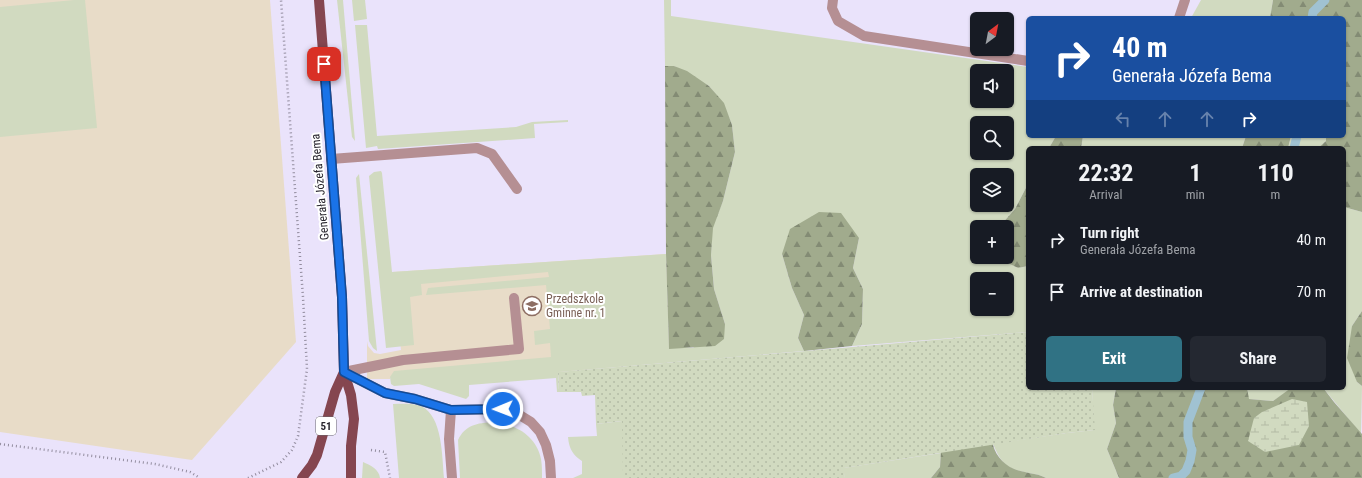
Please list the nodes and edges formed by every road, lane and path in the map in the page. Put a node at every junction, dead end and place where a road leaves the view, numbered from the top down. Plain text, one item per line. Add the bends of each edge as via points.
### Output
1 (281, 0) edge
2 (319, 0) edge
3 (833, 0) edge
4 (1185, 0) edge
5 (1181, 16) edge
6 (1026, 61) edge
7 (331, 159) junction
8 (517, 188) dead end
9 (514, 298) dead end
10 (344, 372) junction
11 (451, 410) junction
12 (0, 444) edge
13 (200, 478) edge
14 (248, 478) edge
15 (302, 478) edge
16 (351, 478) edge
17 (452, 478) edge
18 (551, 478) edge

1 - 14 path via 307,369 298,436 292,450 280,462
2 - 7 main road, Generała Józefa Bema / 51
3 - 6 lane via 832,8 838,21 864,36
4 - 5 lane
7 - 8 lane via 476,148 492,154
7 - 10 main road, Generała Józefa Bema / 51 via 342,297
9 - 10 lane via 519,349 402,360
10 - 11 lane via 385,393
10 - 15 main road, Generała Józefa Bema / 51 via 335,392 317,455
10 - 16 main road, Generała Józefa Bema / 51 via 354,419
11 - 17 lane
11 - 18 lane via 503,409 532,422 546,445
12 - 13 path via 155,464 190,472

